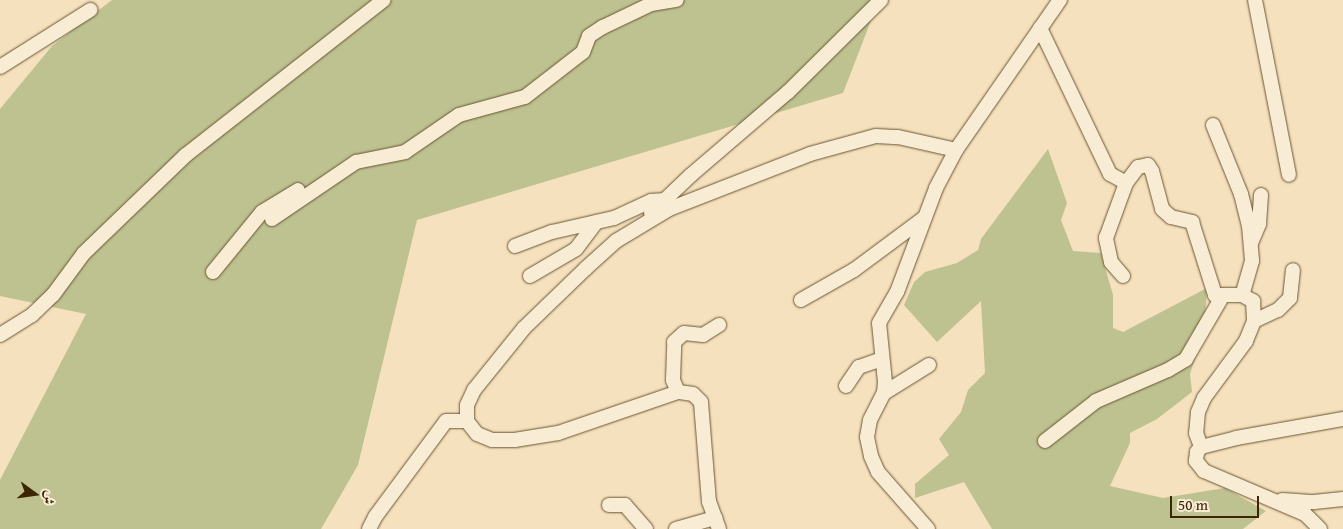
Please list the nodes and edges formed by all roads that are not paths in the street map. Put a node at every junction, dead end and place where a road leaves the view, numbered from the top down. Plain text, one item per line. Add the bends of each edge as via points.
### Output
1 (384, 0) edge
2 (677, 0) edge
3 (882, 0) edge
4 (1060, 0) edge
5 (1255, 0) edge
6 (90, 10) dead end
7 (1040, 28) junction
8 (0, 67) edge
9 (1212, 125) dead end
10 (956, 150) junction
11 (342, 170) junction
12 (1290, 175) dead end
13 (1126, 183) junction
14 (1261, 195) dead end
15 (665, 200) junction
16 (924, 218) junction
17 (272, 219) dead end
18 (596, 222) junction
19 (637, 228) junction
20 (1251, 244) junction
21 (515, 246) dead end
22 (1293, 270) dead end
23 (213, 272) dead end
24 (530, 276) dead end
25 (1123, 276) dead end
26 (1242, 295) junction
27 (1222, 297) junction
28 (801, 300) dead end
29 (1254, 321) junction
30 (719, 325) dead end
31 (0, 335) edge
32 (882, 359) junction
33 (929, 364) dead end
34 (846, 386) dead end
35 (678, 392) junction
36 (884, 392) junction
37 (1343, 419) edge
38 (467, 421) junction
39 (1045, 441) dead end
40 (1201, 446) junction
41 (1269, 498) junction
42 (1343, 499) edge
43 (609, 505) dead end
44 (717, 524) edge
45 (369, 529) edge
46 (646, 529) edge
47 (676, 529) edge
48 (928, 529) edge
49 (1320, 529) edge

1 - 31 street via 186,155 84,253 53,295 32,315
2 - 11 street via 650,4 603,27 589,36 583,52 524,97 472,109 405,152 356,162
3 - 15 street via 788,92
4 - 7 street
5 - 12 street
6 - 8 street
7 - 10 street
7 - 13 street via 1110,174
9 - 20 street via 1241,194
10 - 16 street
10 - 19 street via 898,137 876,136 846,143 704,193
11 - 17 street
11 - 23 street via 309,184 262,212
13 - 25 street via 1106,238 1111,262
13 - 27 street via 1138,168 1148,165 1162,209 1171,217 1192,222 1216,295
14 - 20 street via 1260,224
15 - 18 street via 651,201
15 - 19 street
16 - 28 street via 854,270
16 - 32 street via 896,292 879,323
18 - 21 street via 552,232
18 - 24 street via 576,249
19 - 38 street via 616,241 524,328 474,390 467,405
20 - 26 street via 1252,261
22 - 29 street via 1290,298 1278,310
26 - 27 street
26 - 29 street via 1253,301
27 - 39 street via 1186,359 1096,401
29 - 40 street via 1246,341 1204,398 1198,412 1196,433
30 - 35 street via 703,335 684,333 674,342 673,380
32 - 34 street via 859,367
32 - 36 street
33 - 36 street
35 - 38 street via 558,433 515,440 492,440 477,434
35 - 44 street via 693,394 701,402 709,502
36 - 48 street via 870,420 867,437 871,456 878,472
37 - 40 street
38 - 45 street via 446,421
40 - 41 street via 1196,462 1204,471
41 - 42 street via 1314,502
41 - 49 street via 1314,519
43 - 46 street via 625,505
44 - 47 street

